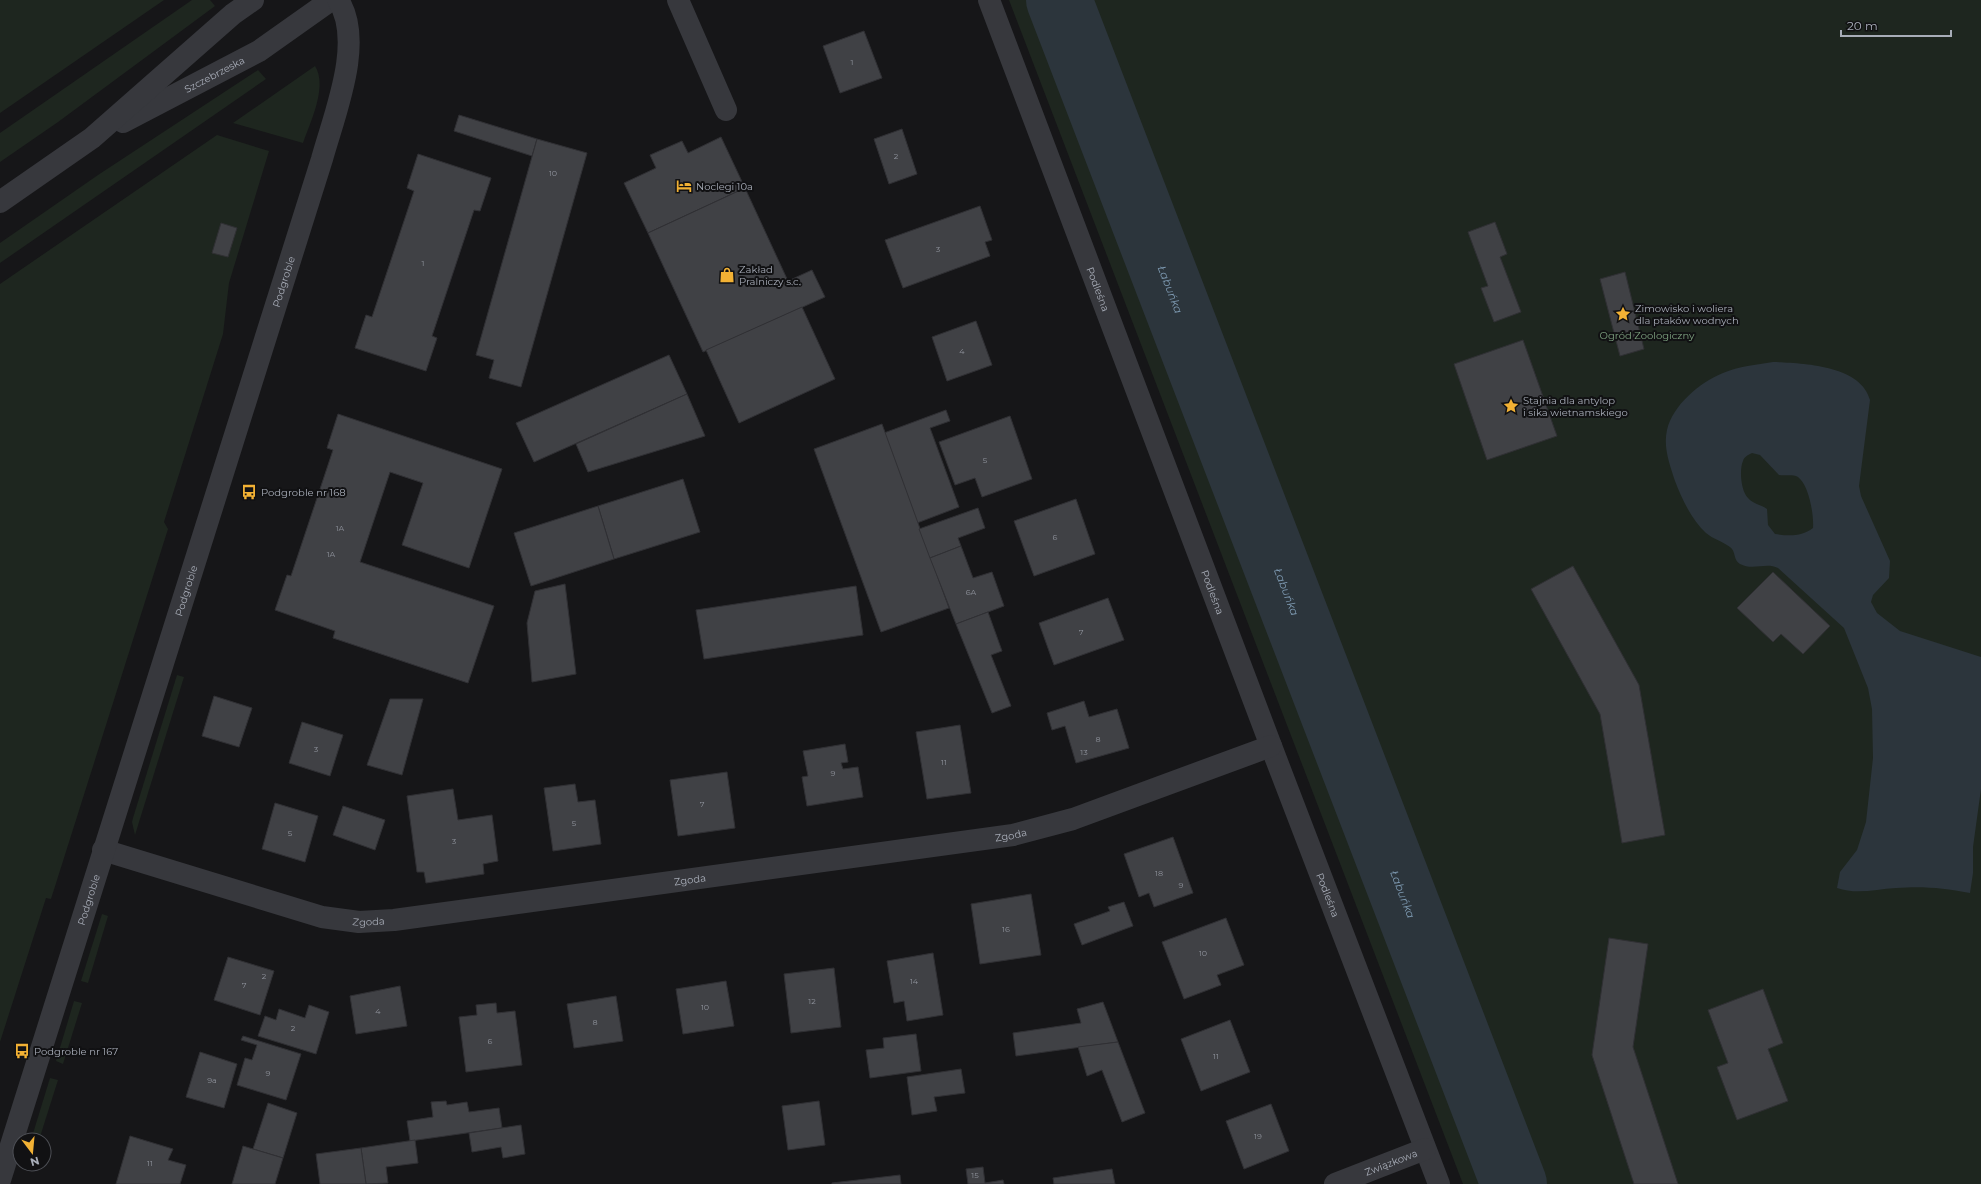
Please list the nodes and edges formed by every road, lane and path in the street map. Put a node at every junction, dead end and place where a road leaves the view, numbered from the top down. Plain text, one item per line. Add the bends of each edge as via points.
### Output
1 (253, 0) edge
2 (331, 0) edge
3 (338, 0) edge
4 (678, 0) edge
5 (989, 0) edge
6 (726, 110) dead end
7 (92, 138) junction
8 (0, 202) edge
9 (1271, 746) junction
10 (103, 850) junction
11 (1425, 1149) junction
12 (0, 1180) edge
13 (1335, 1184) edge
14 (1439, 1184) edge

1 - 7 street, Szczebrzeska via 233,14
2 - 7 street, Szczebrzeska via 259,50
3 - 10 street, Podgroble via 345,10 350,42 347,67 322,158
4 - 6 street
5 - 9 street, Podleśna
7 - 8 street, Szczebrzeska
9 - 10 street, Zgoda via 1073,819 1013,834 394,920 359,922 322,917
9 - 11 street, Podleśna
10 - 12 street, Podgroble
11 - 13 street, Związkowa
11 - 14 street, Podleśna

